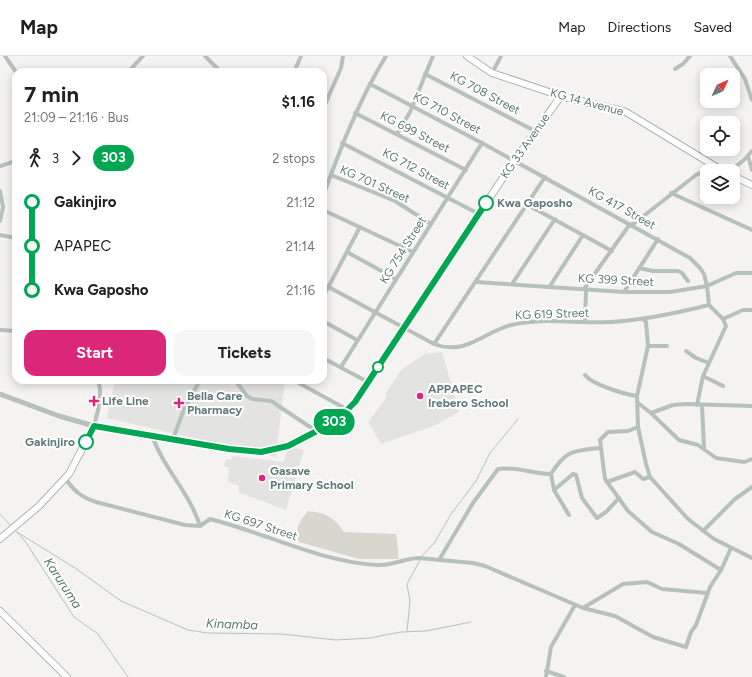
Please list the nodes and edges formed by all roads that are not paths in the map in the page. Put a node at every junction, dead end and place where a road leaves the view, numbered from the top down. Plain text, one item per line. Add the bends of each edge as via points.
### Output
1 (2, 56) edge
2 (143, 56) edge
3 (205, 56) edge
4 (301, 56) edge
5 (343, 56) edge
6 (386, 56) edge
7 (433, 56) edge
8 (467, 56) edge
9 (501, 56) edge
10 (690, 56) edge
11 (730, 56) edge
12 (12, 68) edge
13 (132, 68) edge
14 (217, 68) edge
15 (296, 68) edge
16 (675, 69) dead end
17 (492, 73) junction
18 (425, 74) junction
19 (370, 84) junction
20 (561, 96) junction
21 (327, 100) edge
22 (752, 100) edge
23 (412, 106) junction
24 (355, 113) junction
25 (535, 131) junction
26 (397, 134) junction
27 (342, 143) junction
28 (482, 143) junction
29 (752, 151) edge
30 (748, 156) junction
31 (514, 161) junction
32 (12, 162) edge
33 (711, 164) edge
34 (738, 164) edge
35 (0, 166) edge
36 (466, 170) junction
37 (752, 170) edge
38 (700, 173) edge
39 (331, 175) junction
40 (545, 177) junction
41 (740, 180) edge
42 (327, 186) edge
43 (752, 186) edge
44 (0, 191) edge
45 (671, 193) junction
46 (448, 197) junction
47 (526, 204) junction
48 (327, 212) edge
49 (479, 214) junction
50 (555, 219) junction
51 (0, 221) edge
52 (431, 224) junction
53 (631, 224) junction
54 (360, 227) junction
55 (752, 230) edge
56 (0, 235) edge
57 (583, 235) junction
58 (12, 237) edge
59 (658, 239) junction
60 (612, 251) junction
61 (347, 252) junction
62 (413, 252) junction
63 (639, 268) junction
64 (752, 272) edge
65 (396, 279) junction
66 (688, 281) dead end
67 (476, 282) junction
68 (512, 284) junction
69 (550, 286) junction
70 (707, 286) junction
71 (328, 287) joint
72 (585, 289) junction
73 (624, 292) junction
74 (709, 305) junction
75 (752, 310) edge
76 (375, 312) junction
77 (643, 319) junction
78 (722, 319) junction
79 (584, 322) junction
80 (327, 323) edge
81 (404, 328) junction
82 (0, 330) edge
83 (12, 331) edge
84 (357, 340) junction
85 (434, 344) junction
86 (648, 346) junction
87 (667, 346) dead end
88 (686, 351) dead end
89 (327, 360) edge
90 (709, 363) junction
91 (341, 367) junction
92 (585, 375) dead end
93 (703, 376) junction
94 (368, 382) junction
95 (99, 384) edge
96 (198, 384) edge
97 (238, 384) edge
98 (301, 384) edge
99 (723, 386) dead end
100 (0, 394) edge
101 (637, 396) junction
102 (637, 403) junction
103 (699, 405) junction
104 (752, 406) edge
105 (349, 410) junction
106 (651, 413) junction
107 (94, 426) junction
108 (638, 427) junction
109 (316, 431) junction
110 (152, 435) junction
111 (173, 439) junction
112 (600, 448) junction
113 (704, 448) junction
114 (752, 460) edge
115 (551, 474) junction
116 (650, 477) junction
117 (65, 478) junction
118 (607, 482) junction
119 (752, 487) edge
120 (554, 490) junction
121 (619, 498) junction
122 (569, 515) dead end
123 (200, 526) junction
124 (703, 531) junction
125 (0, 538) edge
126 (731, 548) junction
127 (752, 557) edge
128 (439, 560) junction
129 (721, 570) junction
130 (708, 593) junction
131 (575, 605) junction
132 (583, 608) junction
133 (0, 610) edge
134 (546, 672) junction
135 (67, 677) edge
136 (546, 677) edge
137 (564, 677) edge

1 - 12 street
2 - 13 street
3 - 14 street
4 - 15 street
5 - 21 street via 341,68
6 - 19 street
7 - 18 street
8 - 17 main road, KG 14 Avenue
9 - 17 street
10 - 16 street
11 - 22 street via 745,79
17 - 20 main road, KG 14 Avenue
18 - 23 street
18 - 25 street, KG 708 Street
19 - 23 street, KG 710 Street
19 - 24 street
20 - 25 main road, KG 33 Avenue
20 - 33 main road, KG 14 Avenue via 626,112
23 - 26 street
23 - 28 street, KG 710 Street
24 - 26 street, KG 699 Street
24 - 27 street
25 - 31 main road, KG 33 Avenue
26 - 36 street, KG 699 Street
27 - 39 street
27 - 46 street, KG 712 Street
28 - 31 street, KG 710 Street
28 - 36 street, KG 754 Street
29 - 30 street
30 - 34 street
30 - 37 street
31 - 40 street, KG 417 Street
31 - 49 main road, KG 33 Avenue
32 - 35 street
36 - 46 street, KG 754 Street
38 - 45 street
39 - 42 street
39 - 52 street, KG 701 Street via 395,201
40 - 47 street
40 - 53 street, KG 417 Street
41 - 43 main road
44 - 51 street via 3,207
45 - 53 street
45 - 55 street
46 - 49 street, KG 712 Street
46 - 52 street, KG 754 Street
47 - 50 street
47 - 67 street
48 - 54 street
49 - 81 main road, KG 33 Avenue
50 - 57 street
50 - 68 street
52 - 62 street, KG 754 Street
53 - 59 street, KG 417 Street
53 - 60 street
54 - 61 street
54 - 62 street
56 - 58 street
57 - 60 street
57 - 69 street
59 - 63 street
59 - 70 street, KG 417 Street via 696,263 704,274
60 - 72 street
61 - 65 street
61 - 71 street
62 - 65 street, KG 754 Street
63 - 66 street via 678,271
63 - 73 street
64 - 70 street, KG 399 Street via 736,273
65 - 76 street, KG 754 Street
67 - 68 street, KG 399 Street
67 - 85 street
68 - 69 street, KG 399 Street
69 - 72 street, KG 399 Street
70 - 73 street, KG 399 Street via 670,292
70 - 74 street, KG 417 Street
71 - 76 street, KG 619 Street
72 - 73 street, KG 399 Street
72 - 79 street
74 - 77 street, KG 619 Street
74 - 78 street
75 - 78 street via 743,310
76 - 81 street, KG 619 Street
76 - 84 street, KG 754 Street
77 - 79 street, KG 619 Street
77 - 86 street via 646,322
78 - 90 street via 726,326
79 - 85 street, KG 619 Street via 522,323 500,329 458,348
80 - 84 street
81 - 85 street, KG 619 Street
81 - 94 main road, KG 33 Avenue
82 - 83 street
84 - 91 street, KG 754 Street
86 - 87 street
86 - 101 street
88 - 90 street
89 - 91 street
90 - 93 street
91 - 94 street
92 - 101 street via 597,383
93 - 99 street
93 - 103 street
94 - 105 main road, KG 33 Avenue
95 - 107 street via 101,400
96 - 111 street via 184,409
97 - 109 street via 247,396 271,401
98 - 105 street
100 - 107 street
101 - 102 street
102 - 106 street
102 - 108 street
103 - 104 street
103 - 106 street via 673,406
103 - 113 street
105 - 109 main road, KG 33 Avenue via 336,421
106 - 113 street via 679,440 692,442
107 - 110 main road, KG 33 Avenue
107 - 117 main road
108 - 112 street via 628,431 605,433 600,440
108 - 116 street
109 - 111 main road, KG 33 Avenue via 288,446 261,452
110 - 111 main road, KG 33 Avenue
110 - 123 street
112 - 115 street via 570,452
112 - 118 street
113 - 114 street via 716,458 744,462
115 - 120 street
115 - 128 street via 498,469 472,503
116 - 118 street via 643,479 635,472
116 - 124 street via 688,519
117 - 123 street, KG 697 Street via 76,493 85,498 186,525
117 - 125 main road via 39,506
118 - 121 street
119 - 124 street via 735,499
120 - 121 street via 573,474 576,475 582,498 597,518
120 - 122 street
121 - 129 street via 628,511 648,530 679,544
123 - 128 street, KG 697 Street via 210,519 326,556 364,564 386,564 412,558
124 - 126 street
126 - 127 street
126 - 129 street
128 - 131 street via 485,566
129 - 130 street
130 - 132 street via 662,589 650,583 623,584
130 - 132 street via 686,647 653,637 615,616
131 - 132 street
131 - 134 street via 551,647
133 - 135 main road
134 - 136 street
134 - 137 street

